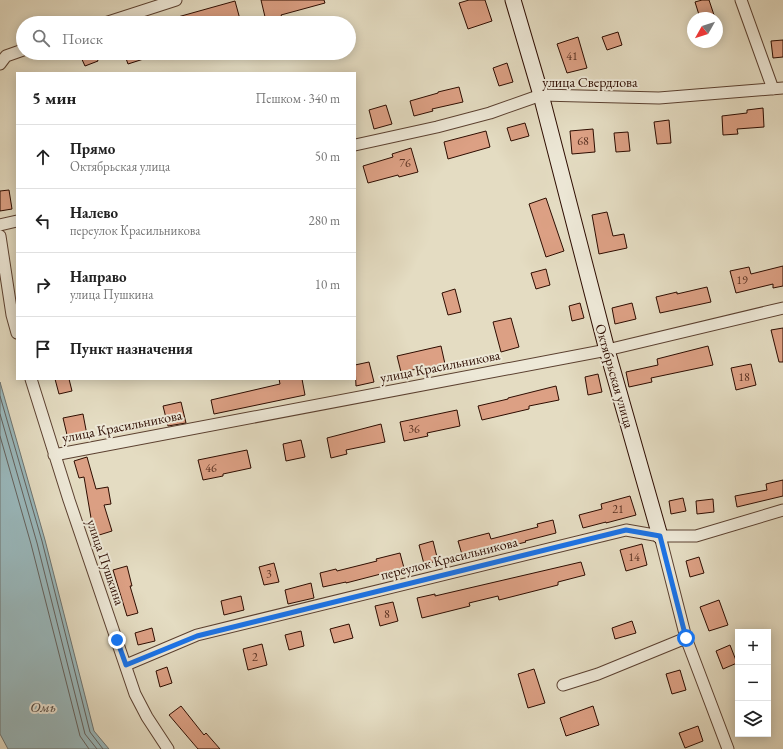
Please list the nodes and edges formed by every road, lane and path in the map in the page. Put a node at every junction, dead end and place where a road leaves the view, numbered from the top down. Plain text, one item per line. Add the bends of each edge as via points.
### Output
1 (176, 0) edge
2 (513, 0) edge
3 (741, 0) edge
4 (127, 16) edge
5 (16, 52) edge
6 (0, 64) edge
7 (778, 89) edge
8 (541, 95) junction
9 (356, 145) edge
10 (16, 221) edge
11 (0, 225) edge
12 (0, 236) edge
13 (783, 308) edge
14 (16, 329) edge
15 (607, 350) junction
16 (31, 380) edge
17 (54, 455) junction
18 (783, 510) edge
19 (660, 536) junction
20 (686, 638) junction
21 (126, 665) junction
22 (563, 686) dead end
23 (168, 749) edge
24 (728, 749) edge

1 - 4 street
2 - 8 street, Октябрьская улица
3 - 7 street
5 - 6 street via 6,56
7 - 8 street, улица Свердлова via 659,98
8 - 9 street, улица Свердлова via 490,113
8 - 15 street, Октябрьская улица
10 - 11 street
12 - 14 street
13 - 15 street, улица Красильникова
15 - 17 street, улица Красильникова
15 - 19 street, Октябрьская улица
16 - 17 street, улица Пушкина
17 - 21 street, улица Пушкина
18 - 19 street, переулок Красильникова via 696,536
19 - 20 street, Октябрьская улица
19 - 21 street, переулок Красильникова via 626,530 197,636
20 - 22 street
20 - 24 street, Октябрьская улица
21 - 23 street, улица Пушкина via 135,694

